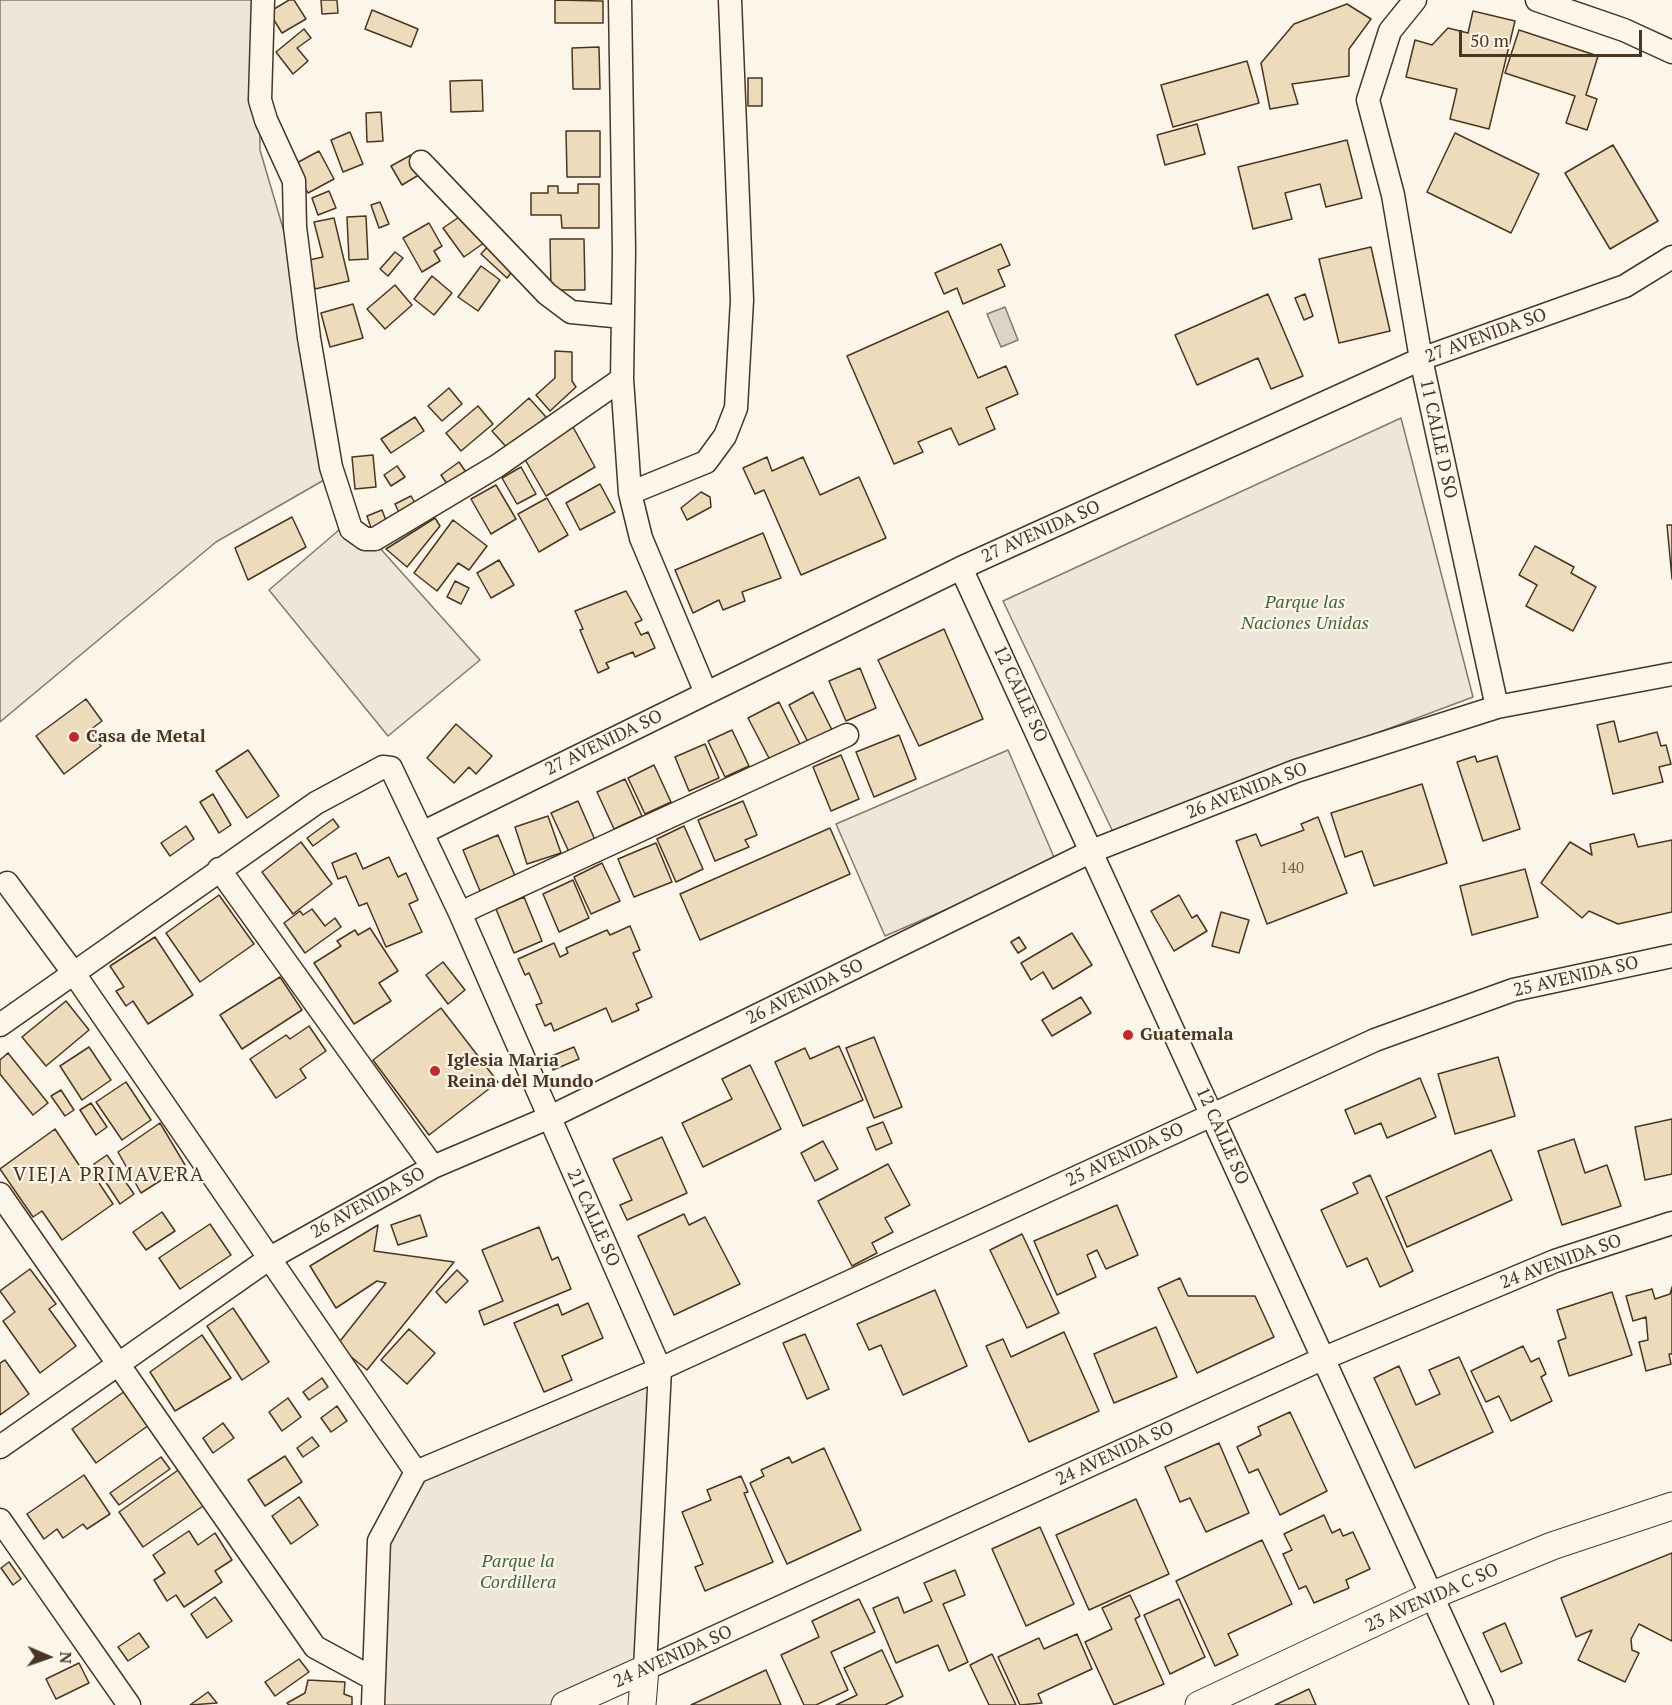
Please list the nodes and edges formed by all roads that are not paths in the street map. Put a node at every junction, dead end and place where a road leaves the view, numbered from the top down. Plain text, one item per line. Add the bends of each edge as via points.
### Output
1 (263, 0) edge
2 (620, 0) edge
3 (730, 0) edge
4 (1415, 0) edge
5 (1537, 0) edge
6 (1672, 52) edge
7 (421, 162) dead end
8 (1672, 257) edge
9 (623, 317) junction
10 (1421, 359) junction
11 (622, 379) junction
12 (630, 494) junction
13 (962, 568) junction
14 (1672, 674) edge
15 (705, 693) junction
16 (1497, 707) junction
17 (848, 735) dead end
18 (422, 833) junction
19 (1092, 851) junction
20 (219, 869) junction
21 (7, 883) dead end
22 (460, 914) junction
23 (1672, 956) edge
24 (75, 975) junction
25 (0, 1025) edge
26 (1213, 1115) junction
27 (548, 1118) junction
28 (432, 1167) junction
29 (0, 1194) edge
30 (1672, 1223) edge
31 (270, 1258) junction
32 (1322, 1359) junction
33 (118, 1362) junction
34 (660, 1370) junction
35 (0, 1447) edge
36 (416, 1472) junction
37 (1672, 1506) edge
38 (0, 1520) edge
39 (1433, 1595) junction
40 (645, 1670) junction
41 (374, 1679) junction
42 (129, 1705) edge
43 (373, 1705) edge
44 (565, 1705) edge
45 (642, 1705) edge
46 (1199, 1705) edge
47 (1482, 1705) edge

1 - 11 street via 260,100 294,181 295,227 309,338 331,467 351,529 365,539 375,539 498,466
2 - 9 street
3 - 12 street via 742,300 736,408 725,436 706,462
4 - 10 street, 11 CALLE D SO via 1390,31 1368,100 1393,195
5 - 6 street via 1624,30
7 - 9 street via 547,294 571,312
8 - 10 street, 27 AVENIDA SO via 1625,286
9 - 11 street
10 - 13 street, 27 AVENIDA SO
10 - 16 street, 11 CALLE D SO
11 - 12 street
12 - 15 street via 641,538
13 - 15 street, 27 AVENIDA SO
13 - 19 street, 12 CALLE SO
14 - 16 street, 26 AVENIDA SO
15 - 18 street, 27 AVENIDA SO
16 - 19 street, 26 AVENIDA SO via 1296,771
17 - 22 street
18 - 20 street, 21 CALLE SO via 391,768 383,767 316,803
18 - 22 street, 21 CALLE SO
19 - 26 street, 12 CALLE SO
19 - 27 street, 26 AVENIDA SO
20 - 24 street
20 - 28 street
21 - 24 street
22 - 27 street, 21 CALLE SO
23 - 26 street, 25 AVENIDA SO via 1513,990 1375,1040
24 - 25 street
24 - 31 street
26 - 32 street, 12 CALLE SO
26 - 34 street, 25 AVENIDA SO
27 - 28 street, 26 AVENIDA SO
27 - 34 street, 21 CALLE SO
28 - 31 street, 26 AVENIDA SO
29 - 33 street
30 - 32 street, 24 AVENIDA SO via 1555,1261
31 - 33 street, 26 AVENIDA SO
31 - 36 street
32 - 39 street, 12 CALLE SO
32 - 40 street, 24 AVENIDA SO
33 - 35 street, 26 AVENIDA SO
33 - 41 street via 315,1647
34 - 36 street, 25 AVENIDA SO
34 - 40 street, 21 CALLE SO
36 - 41 street via 379,1541
37 - 39 street, 23 AVENIDA C SO via 1552,1546
38 - 42 street
39 - 46 street, 23 AVENIDA C SO
39 - 47 street, 12 CALLE SO
40 - 44 street, 24 AVENIDA SO
40 - 45 street, 21 CALLE SO
41 - 43 street

